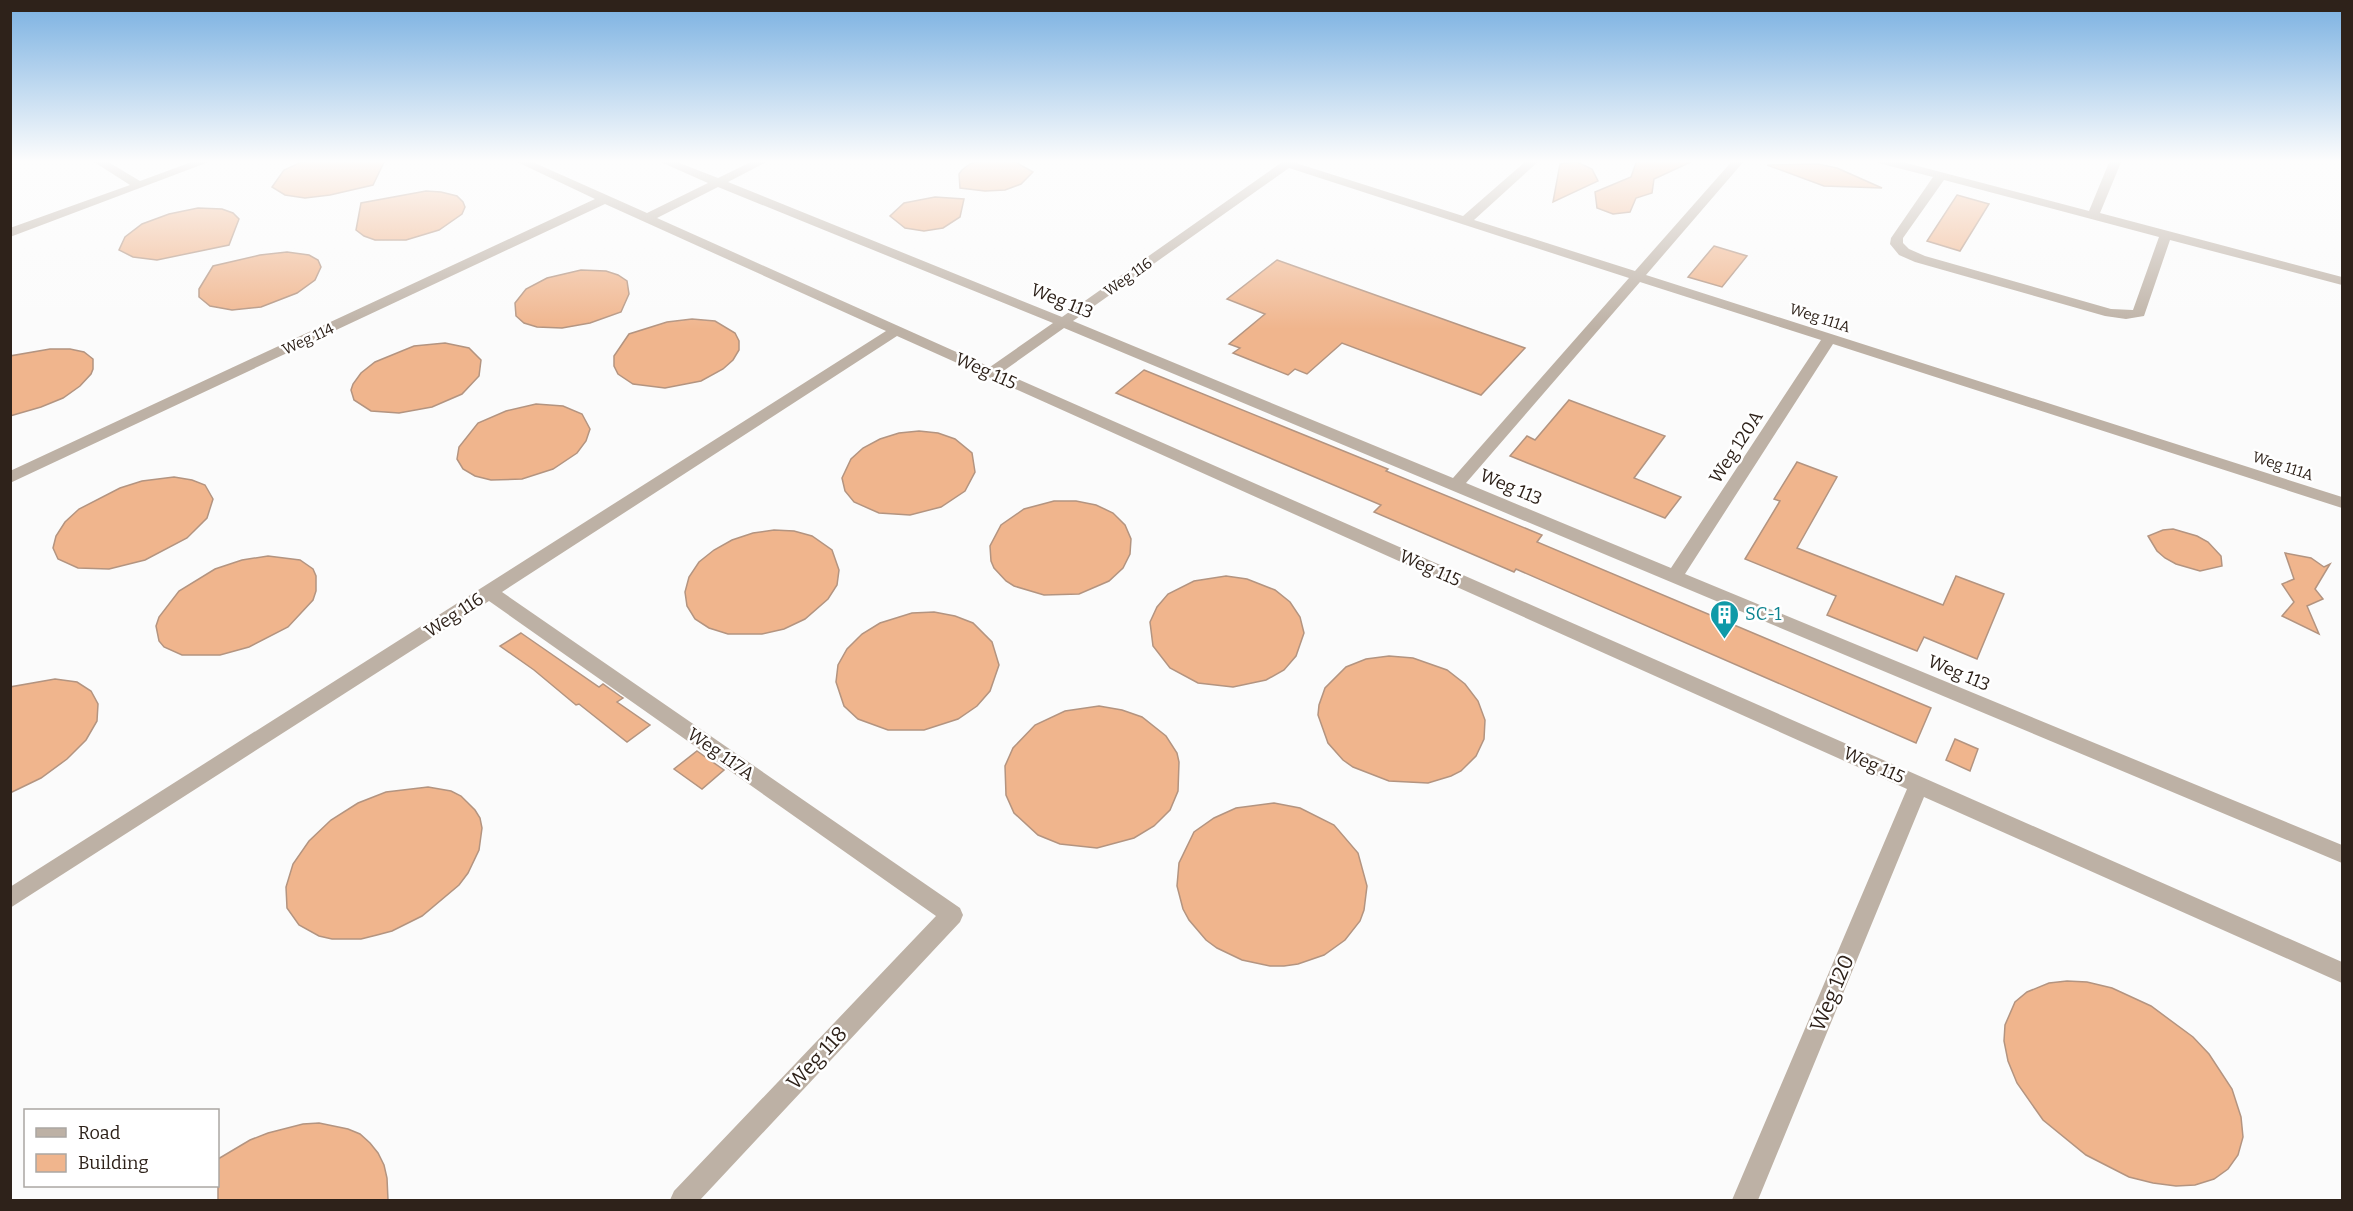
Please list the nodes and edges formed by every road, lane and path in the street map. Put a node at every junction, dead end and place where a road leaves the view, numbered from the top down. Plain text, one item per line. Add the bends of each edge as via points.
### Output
1 (54, 217) edge
2 (568, 217) edge
3 (643, 217) edge
4 (649, 217) edge
5 (803, 217) edge
6 (1213, 217) edge
7 (1451, 217) edge
8 (1469, 217) edge
9 (1690, 217) edge
10 (1912, 217) edge
11 (2099, 217) edge
12 (646, 218) junction
13 (1464, 221) junction
14 (10, 233) edge
15 (2166, 234) junction
16 (1638, 277) junction
17 (2343, 281) edge
18 (1064, 322) junction
19 (897, 330) junction
20 (1830, 338) junction
21 (991, 373) junction
22 (10, 478) edge
23 (1456, 485) junction
24 (2343, 503) edge
25 (1675, 576) junction
26 (490, 593) junction
27 (1919, 785) junction
28 (2343, 854) edge
29 (10, 899) edge
30 (952, 915) joint
31 (2343, 973) edge
32 (683, 1200) edge
33 (1745, 1200) edge

1 - 14 lane
2 - 22 lane, Weg 114
3 - 12 lane, Weg 115
4 - 12 lane
5 - 18 lane, Weg 113
6 - 18 lane, Weg 116
7 - 13 lane, Weg 111A
8 - 13 lane
9 - 16 lane
10 - 15 lane via 1897,238 1896,244 1904,252 2126,315 2139,313
11 - 15 lane
12 - 19 lane, Weg 115
13 - 16 lane, Weg 111A
15 - 17 lane
16 - 20 lane, Weg 111A
16 - 23 lane
18 - 21 lane, Weg 116
18 - 23 lane, Weg 113
19 - 21 lane, Weg 115
19 - 26 lane, Weg 116
20 - 24 lane, Weg 111A
20 - 25 lane, Weg 120A
21 - 27 lane, Weg 115
23 - 25 lane, Weg 113
25 - 28 lane, Weg 113
26 - 29 lane, Weg 116
26 - 30 lane, Weg 117A
27 - 31 lane, Weg 115
27 - 33 lane, Weg 120
30 - 32 lane, Weg 118

